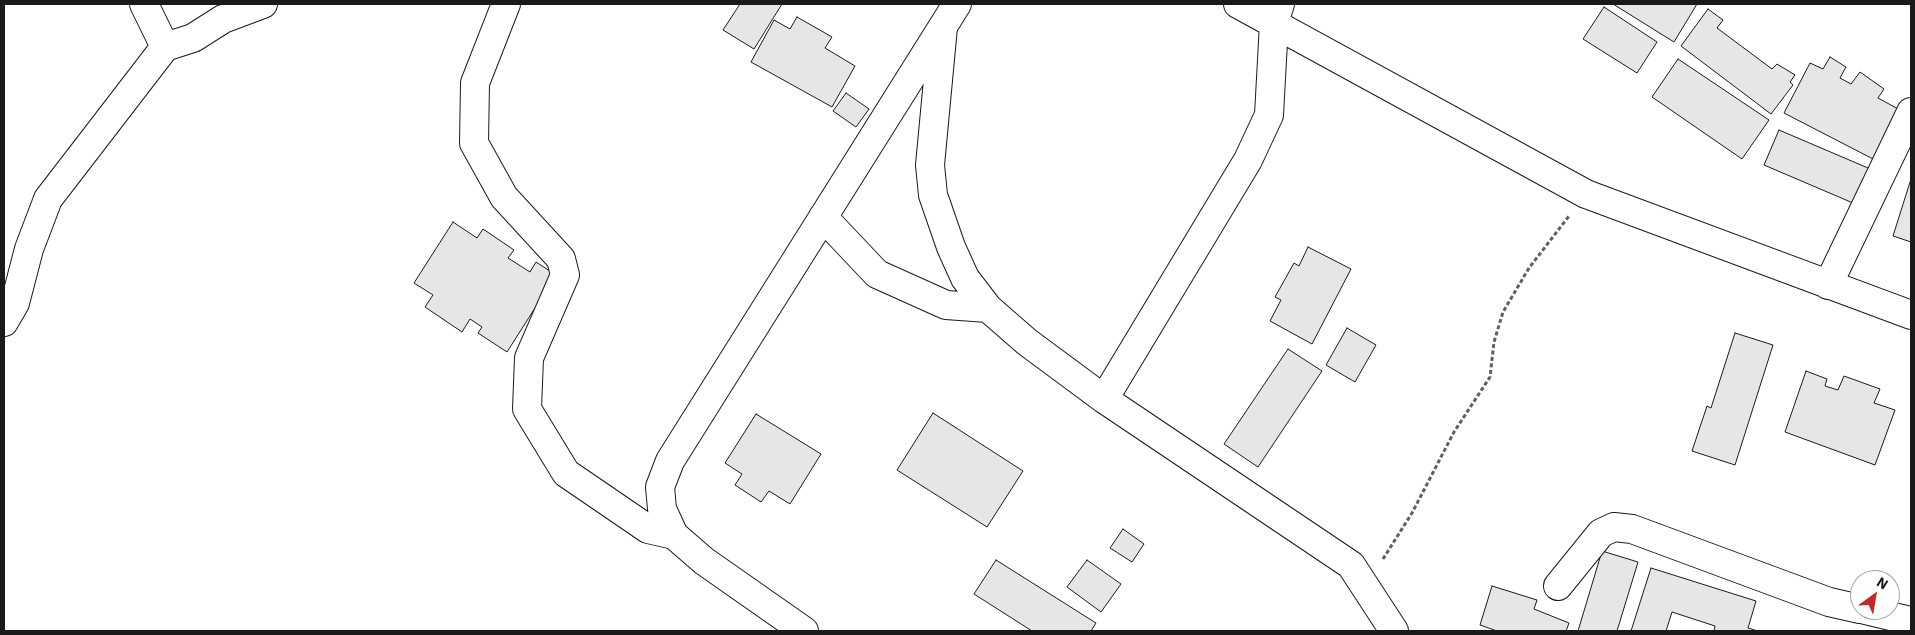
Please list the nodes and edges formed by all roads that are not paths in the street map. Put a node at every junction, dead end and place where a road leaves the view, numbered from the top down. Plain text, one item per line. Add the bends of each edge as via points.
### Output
1 (144, 4) edge
2 (263, 4) edge
3 (506, 4) edge
4 (957, 4) edge
5 (1238, 4) edge
6 (1277, 13) edge
7 (943, 26) junction
8 (165, 47) junction
9 (1911, 112) edge
10 (823, 217) junction
11 (1828, 285) junction
12 (988, 308) junction
13 (1911, 315) edge
14 (4, 322) edge
15 (1104, 399) junction
16 (674, 535) junction
17 (1558, 586) dead end
18 (1850, 607) edge
19 (804, 631) edge
20 (1394, 631) edge

1 - 8 street
2 - 8 street via 224,19 194,38
3 - 16 street via 475,83 474,143 504,197 561,259 565,275 529,358 526,409 566,473 648,529
4 - 7 street
5 - 6 street
6 - 11 street via 1586,194
6 - 15 street via 1269,116 1248,160
7 - 10 street
7 - 12 street via 930,165 933,195 965,278
8 - 14 street via 48,199 29,249 15,303
9 - 11 street
10 - 12 street via 877,274 946,305
10 - 16 street via 670,460 660,487 662,510
11 - 13 street
12 - 15 street via 1027,342
15 - 20 street via 1351,565
16 - 19 street via 704,561
17 - 18 street via 1601,533 1614,527 1632,529 1829,602

